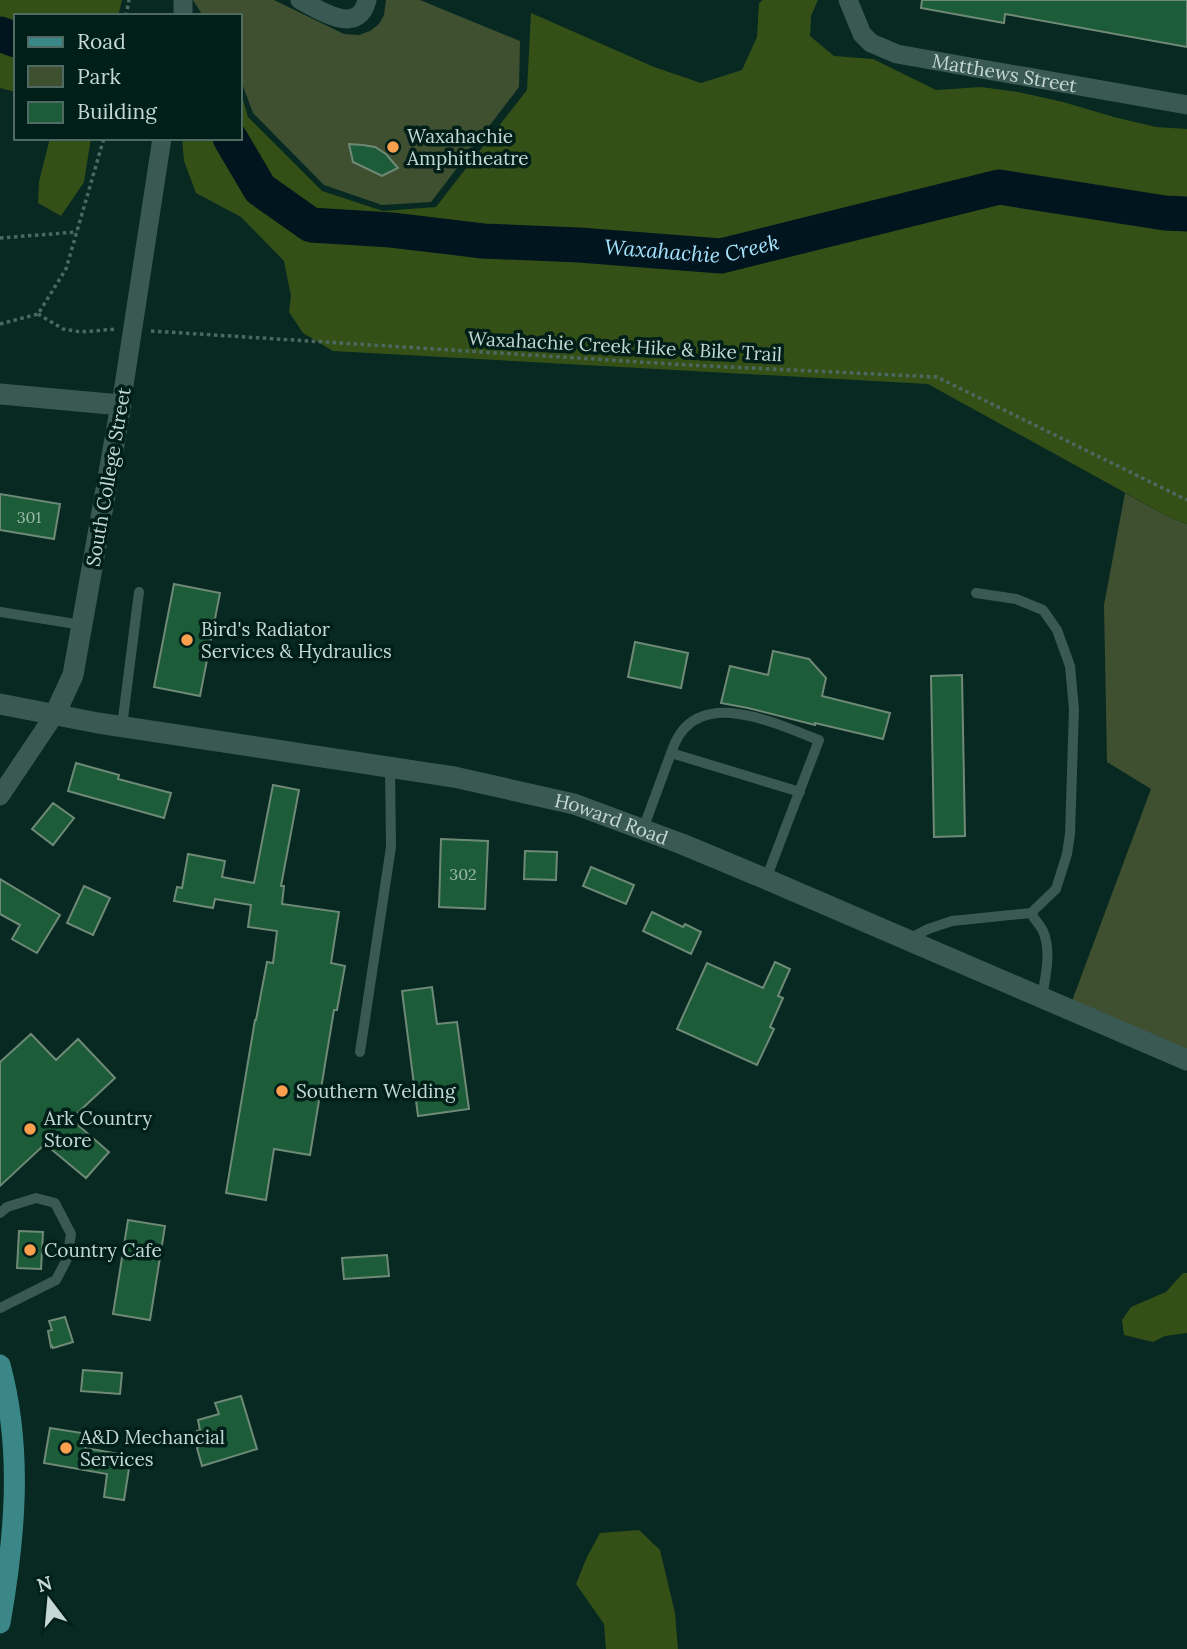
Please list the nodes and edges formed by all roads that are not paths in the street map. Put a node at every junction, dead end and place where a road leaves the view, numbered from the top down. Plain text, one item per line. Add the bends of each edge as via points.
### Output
1 (300, 0) edge
2 (367, 0) edge
3 (848, 1) edge
4 (1187, 105) edge
5 (162, 140) edge
6 (0, 394) edge
7 (121, 405) junction
8 (139, 592) dead end
9 (976, 593) dead end
10 (0, 612) edge
11 (82, 625) junction
12 (0, 704) edge
13 (55, 714) junction
14 (122, 726) junction
15 (671, 753) junction
16 (390, 767) junction
17 (800, 792) junction
18 (0, 796) edge
19 (642, 830) junction
20 (766, 879) junction
21 (1031, 913) junction
22 (907, 940) junction
23 (1042, 998) junction
24 (360, 1052) dead end
25 (1187, 1060) edge
26 (0, 1213) edge
27 (0, 1308) edge
28 (0, 1365) edge
29 (0, 1620) edge

1 - 2 street via 340,20 357,16
3 - 4 street, Matthews Street via 862,34 897,54
5 - 7 street, South College Street
6 - 7 main road
7 - 11 main road, South College Street
8 - 14 lane
9 - 21 lane via 1016,599 1043,610 1057,630 1070,666 1074,709 1067,854 1056,889
10 - 11 lane
11 - 13 main road, South College Street via 73,675
12 - 13 main road, Howard Road
13 - 14 main road, Howard Road
13 - 18 street, South College Street
14 - 16 main road, Howard Road
15 - 17 lane
15 - 17 lane via 678,735 691,720 704,714 753,716 820,740
15 - 19 lane
16 - 19 main road, Howard Road via 574,804
16 - 24 lane via 391,847
17 - 20 lane
19 - 20 main road, Howard Road
20 - 22 main road, Howard Road
21 - 22 lane via 952,922
21 - 23 lane via 1048,950
22 - 23 main road, Howard Road
23 - 25 main road, Howard Road
26 - 27 lane via 36,1198 55,1203 71,1234 67,1259 56,1280
28 - 29 main road via 10,1409 15,1477 12,1545

